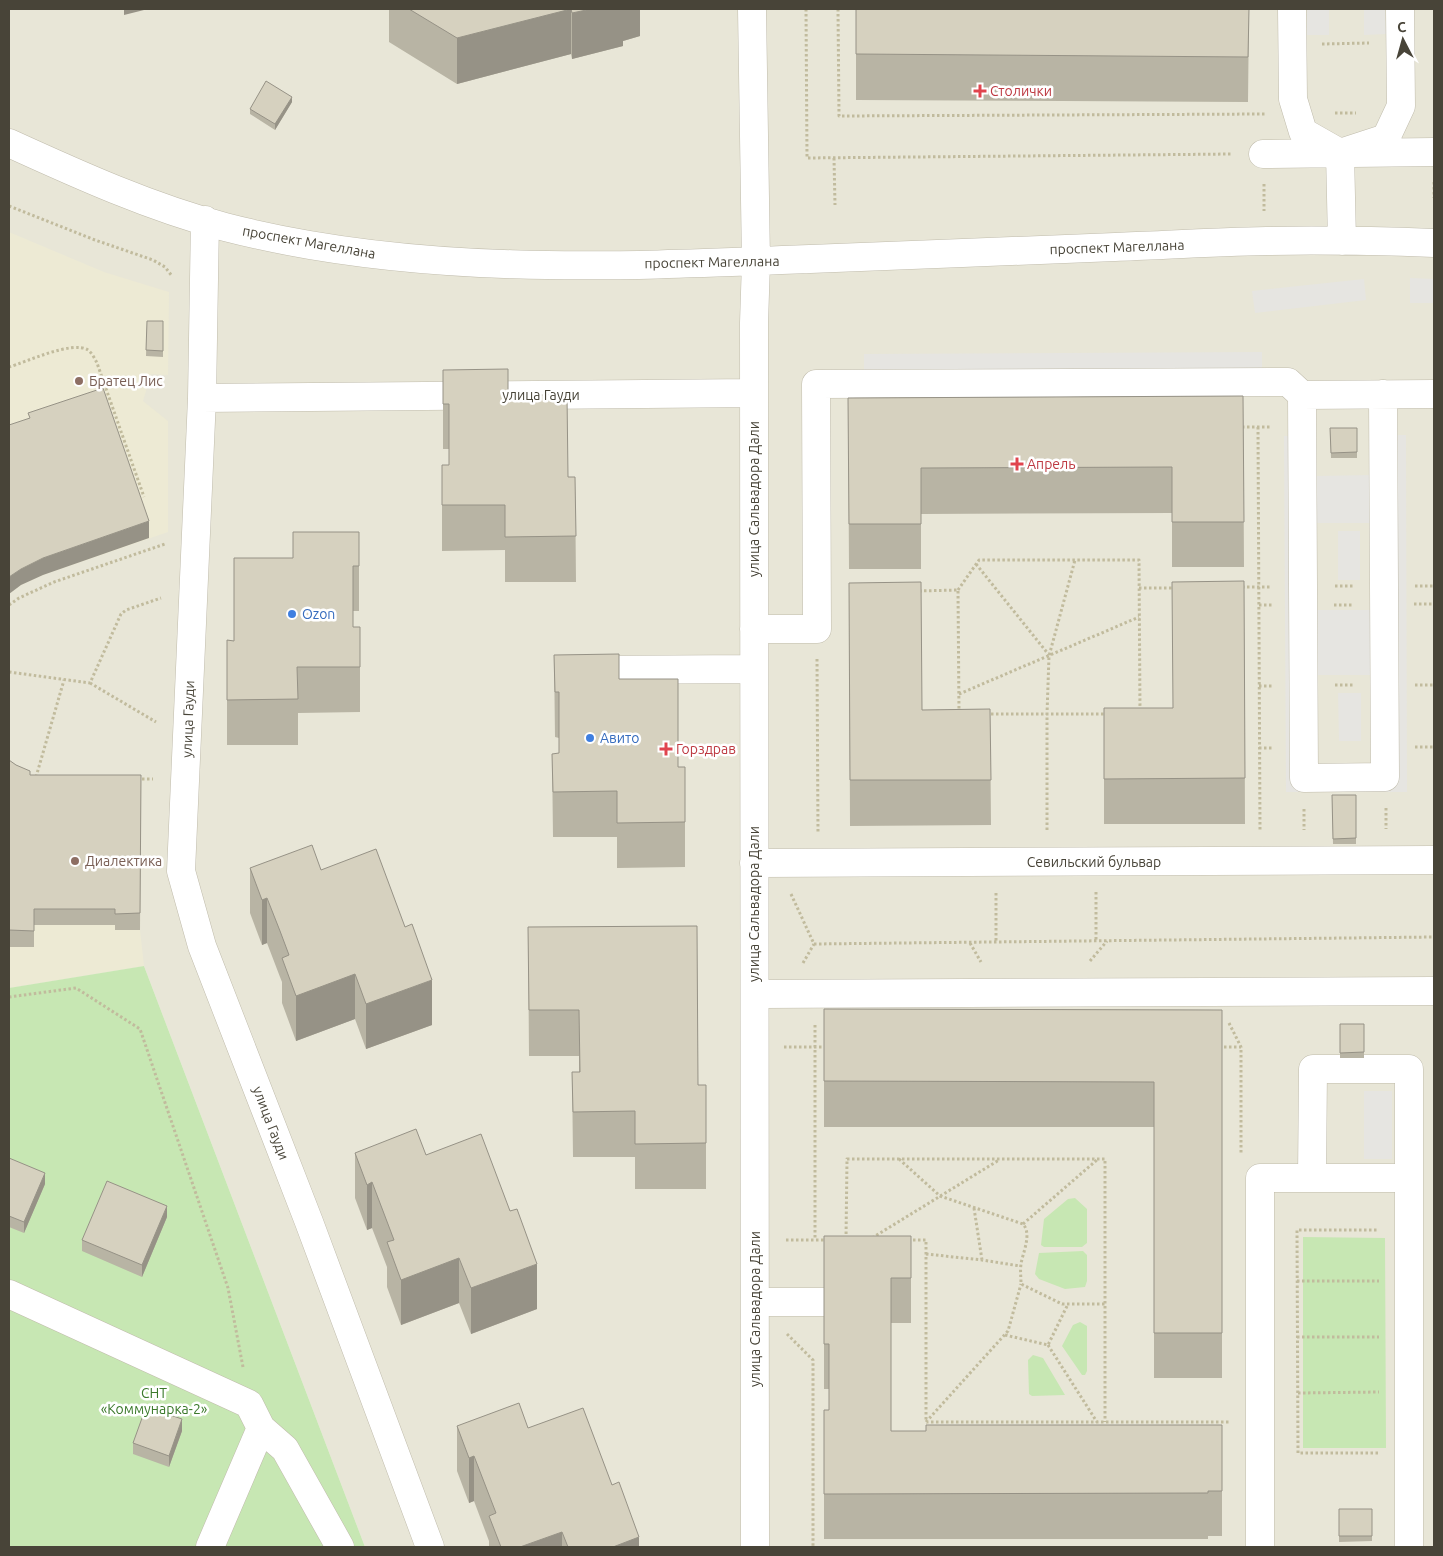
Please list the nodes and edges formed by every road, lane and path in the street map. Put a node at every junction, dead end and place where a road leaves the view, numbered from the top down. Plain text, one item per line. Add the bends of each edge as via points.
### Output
1 (752, 9) edge
2 (806, 9) edge
3 (838, 9) edge
4 (1292, 9) edge
5 (1400, 9) edge
6 (1401, 42) junction
7 (1292, 44) junction
8 (1398, 113) junction
9 (1298, 114) junction
10 (9, 143) edge
11 (1434, 152) edge
12 (1340, 153) junction
13 (1263, 154) junction
14 (834, 158) junction
15 (835, 205) dead end
16 (9, 206) edge
17 (205, 220) junction
18 (1342, 240) junction
19 (1265, 241) junction
20 (1434, 242) edge
21 (756, 262) junction
22 (173, 277) dead end
23 (9, 367) edge
24 (754, 394) junction
25 (1384, 394) junction
26 (1434, 394) edge
27 (1302, 395) junction
28 (202, 398) junction
29 (1302, 426) junction
30 (1238, 427) edge
31 (1258, 427) junction
32 (144, 497) dead end
33 (196, 533) junction
34 (1075, 560) junction
35 (976, 564) junction
36 (194, 588) junction
37 (958, 590) junction
38 (912, 591) edge
39 (1434, 604) edge
40 (9, 605) edge
41 (1259, 605) junction
42 (1303, 605) junction
43 (1384, 605) junction
44 (1139, 617) junction
45 (754, 629) junction
46 (817, 629) junction
47 (1049, 656) junction
48 (754, 669) junction
49 (589, 670) edge
50 (9, 672) edge
51 (64, 680) junction
52 (90, 683) junction
53 (1385, 685) junction
54 (1434, 685) edge
55 (1259, 686) junction
56 (1304, 686) junction
57 (959, 694) junction
58 (969, 714) edge
59 (978, 714) edge
60 (1047, 714) junction
61 (1112, 714) edge
62 (1140, 714) edge
63 (153, 720) dead end
64 (26, 776) edge
65 (36, 777) junction
66 (1386, 777) junction
67 (129, 778) edge
68 (185, 778) junction
69 (1304, 778) junction
70 (45, 779) edge
71 (1386, 860) junction
72 (1434, 860) edge
73 (1260, 861) junction
74 (1304, 861) junction
75 (996, 862) junction
76 (1048, 862) junction
77 (1096, 862) junction
78 (765, 863) junction
79 (818, 863) junction
80 (1434, 937) edge
81 (1096, 941) junction
82 (996, 942) junction
83 (1434, 991) edge
84 (755, 994) junction
85 (815, 994) junction
86 (9, 997) edge
87 (776, 1047) dead end
88 (815, 1047) junction
89 (835, 1047) edge
90 (1211, 1047) edge
91 (899, 1159) junction
92 (1000, 1159) junction
93 (1098, 1159) junction
94 (1241, 1160) dead end
95 (1312, 1178) junction
96 (1409, 1178) junction
97 (940, 1196) junction
98 (974, 1208) junction
99 (1023, 1224) junction
100 (1381, 1230) dead end
101 (776, 1240) dead end
102 (815, 1240) junction
103 (832, 1240) edge
104 (839, 1240) edge
105 (846, 1240) junction
106 (854, 1240) edge
107 (879, 1240) edge
108 (907, 1240) edge
109 (926, 1254) junction
110 (982, 1260) junction
111 (1020, 1266) junction
112 (1297, 1281) junction
113 (1381, 1281) dead end
114 (1021, 1284) junction
115 (9, 1294) edge
116 (755, 1302) junction
117 (824, 1302) edge
118 (1069, 1304) junction
119 (1105, 1304) junction
120 (783, 1329) dead end
121 (1005, 1335) junction
122 (1297, 1337) junction
123 (1381, 1337) dead end
124 (1048, 1344) junction
125 (1381, 1392) dead end
126 (1298, 1393) junction
127 (255, 1416) junction
128 (926, 1422) junction
129 (1097, 1422) junction
130 (1105, 1422) junction
131 (1231, 1422) dead end
132 (1409, 1453) junction
133 (210, 1547) edge
134 (340, 1547) edge
135 (430, 1547) edge
136 (755, 1547) edge
137 (813, 1547) edge
138 (1260, 1547) edge
139 (1409, 1547) edge

1 - 21 street, улица Сальвадора Дали
2 - 14 path via 807,158
3 - 9 path via 838,116
4 - 7 street
5 - 6 street
6 - 7 path
6 - 8 street via 1401,106
7 - 9 street via 1293,99
8 - 9 path
8 - 12 street via 1386,138
9 - 12 street via 1303,132
10 - 17 street, проспект Магеллана via 140,200
11 - 12 street
12 - 13 street
12 - 18 street
13 - 14 path
13 - 19 path
14 - 15 path
16 - 22 path via 153,260 166,267
17 - 21 street, проспект Магеллана via 302,244 454,262 583,265
17 - 28 street
18 - 19 street, проспект Магеллана
18 - 20 street, проспект Магеллана
19 - 21 street, проспект Магеллана
21 - 24 street, улица Сальвадора Дали
23 - 32 path via 68,347 88,350 98,363
24 - 28 street, улица Гауди
24 - 45 street, улица Сальвадора Дали
25 - 26 street
25 - 27 street
25 - 43 street
27 - 29 street
27 - 46 street via 1288,382 816,384
28 - 33 street, улица Гауди
29 - 31 path
29 - 42 street
30 - 31 path
31 - 41 path
33 - 36 street, улица Гауди
33 - 40 path via 54,582
34 - 35 path via 979,560
34 - 44 path via 1139,560
34 - 47 path
35 - 37 path
35 - 47 path
36 - 52 path via 121,614
36 - 68 street, улица Гауди
37 - 38 path
37 - 57 path
39 - 43 path
41 - 42 path
41 - 55 path
42 - 43 path
42 - 56 street
43 - 53 street
44 - 47 path
44 - 62 path
45 - 46 street
45 - 48 street, улица Сальвадора Дали
46 - 79 path
47 - 57 path
47 - 60 path
48 - 49 street
48 - 78 street, улица Сальвадора Дали
50 - 51 path
51 - 52 path
51 - 65 path
52 - 63 path
53 - 54 path
53 - 56 path
53 - 66 street
55 - 56 path
55 - 73 path
56 - 69 street
57 - 58 path via 959,714
59 - 60 path
60 - 61 path
60 - 76 path
64 - 65 path
65 - 70 path
66 - 69 street
66 - 71 path
67 - 68 path
68 - 135 street, улица Гауди via 181,871 202,946
69 - 74 path
71 - 72 street, Севильский бульвар
71 - 74 street, Севильский бульвар
73 - 74 street, Севильский бульвар
73 - 77 street, Севильский бульвар
75 - 76 street, Севильский бульвар
75 - 79 street, Севильский бульвар
75 - 82 path
76 - 77 street, Севильский бульвар
77 - 81 path
78 - 79 street, Севильский бульвар
78 - 82 path via 814,944
78 - 84 street, улица Сальвадора Дали
80 - 81 path
81 - 82 path
83 - 85 street
84 - 85 street
84 - 116 street, улица Сальвадора Дали
85 - 88 path
86 - 127 path via 76,988 140,1029 228,1288
87 - 88 path
88 - 89 path
88 - 102 path
90 - 94 path via 1241,1047
91 - 92 path
91 - 97 path
91 - 105 path via 847,1159
92 - 93 path
92 - 97 path
93 - 99 path
93 - 119 path via 1105,1159
95 - 96 street
95 - 96 street via 1313,1069 1410,1069
95 - 138 street via 1260,1178
96 - 132 street
97 - 98 path
97 - 107 path via 869,1240
98 - 99 path
98 - 110 path
99 - 111 path via 1027,1235
100 - 112 path via 1297,1230
101 - 102 path
102 - 103 path
104 - 105 path
105 - 106 path
108 - 109 path via 926,1240
109 - 110 path
109 - 128 path
110 - 111 path
111 - 114 path
112 - 113 path
112 - 122 path
114 - 118 path via 1062,1304
114 - 121 path
115 - 127 street
116 - 117 street
116 - 136 street, улица Сальвадора Дали
118 - 119 path
118 - 124 path
119 - 130 path
120 - 137 path via 813,1360
121 - 124 path
121 - 128 path
122 - 123 path
122 - 126 path
124 - 129 path
125 - 126 path
126 - 132 path via 1298,1453
127 - 133 street
127 - 134 street via 285,1449
128 - 129 path
129 - 130 path
130 - 131 path
132 - 139 street

